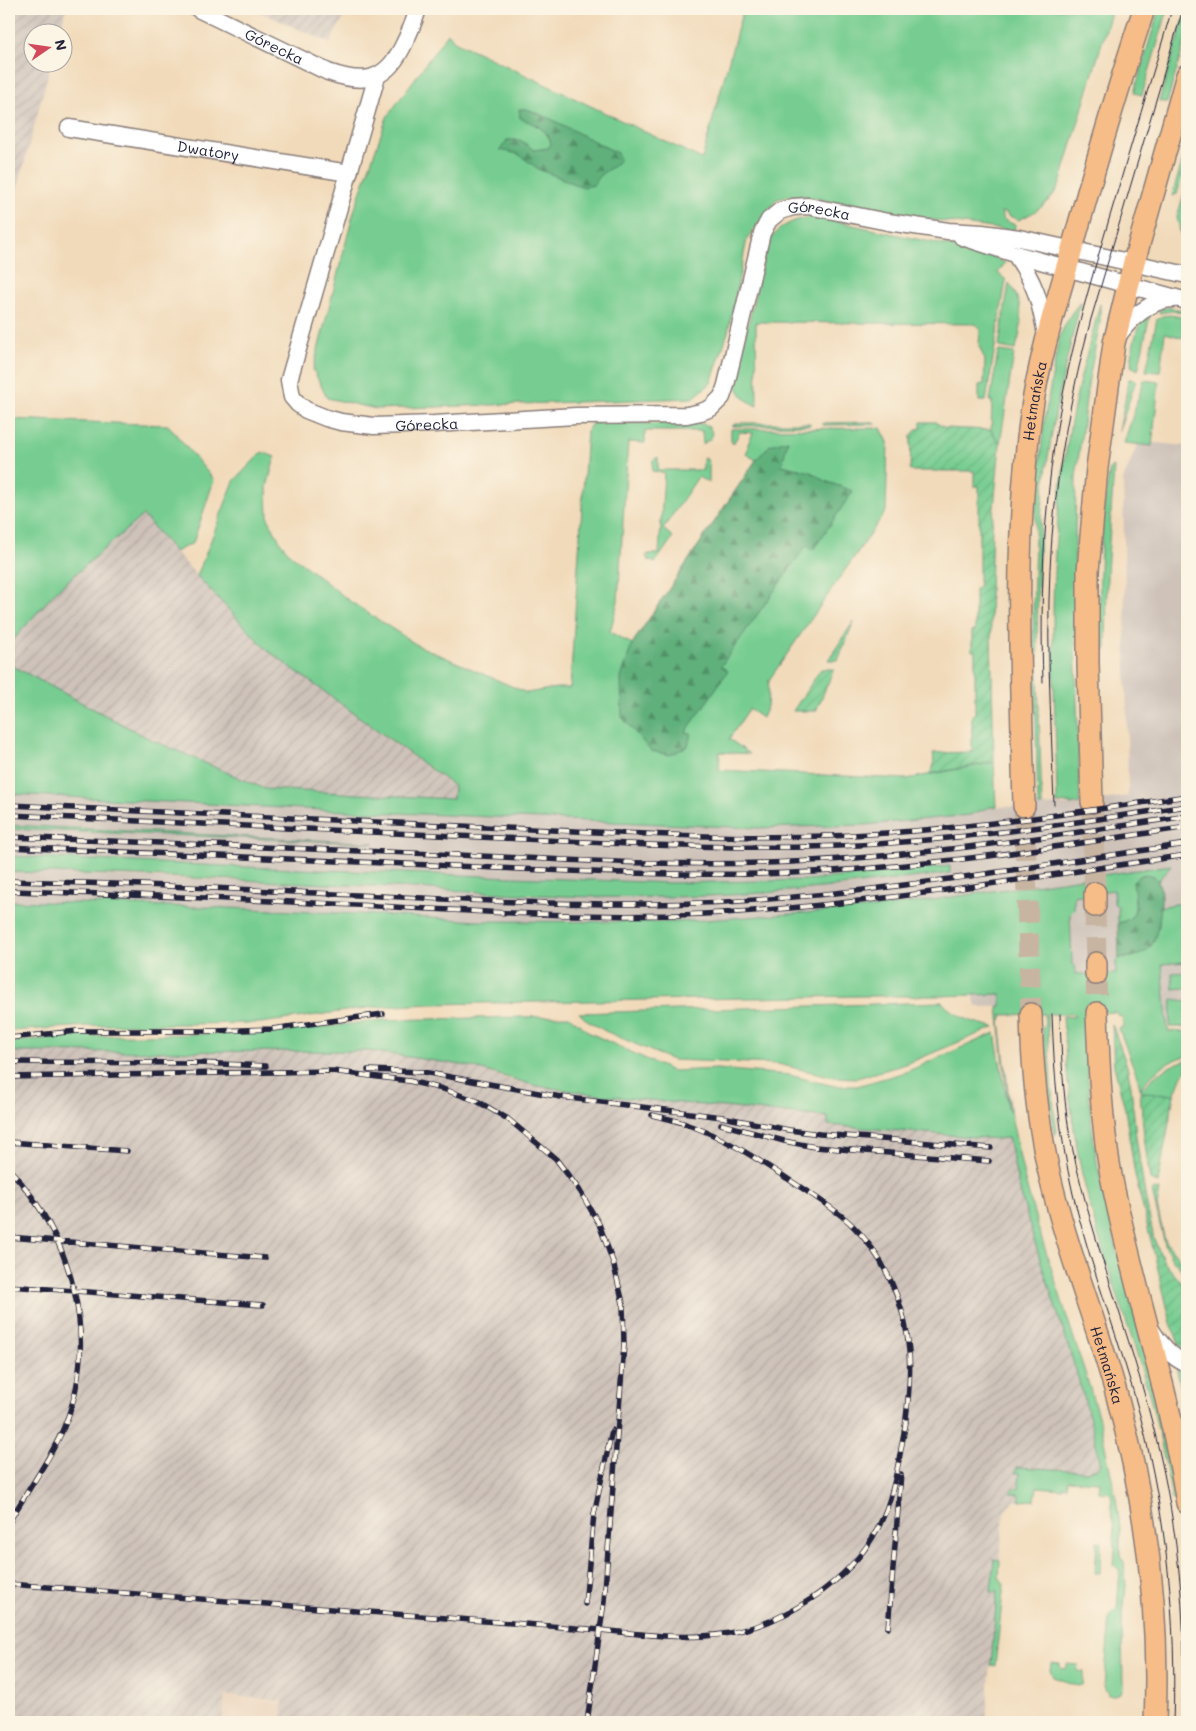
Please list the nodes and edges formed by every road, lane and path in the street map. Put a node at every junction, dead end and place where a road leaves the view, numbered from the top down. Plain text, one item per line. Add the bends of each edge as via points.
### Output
1 (198, 9) edge
2 (418, 9) edge
3 (1144, 9) edge
4 (1187, 75) edge
5 (377, 76) junction
6 (69, 128) dead end
7 (349, 173) junction
8 (948, 231) junction
9 (1014, 254) junction
10 (1069, 258) junction
11 (1134, 262) junction
12 (1187, 275) edge
13 (1128, 285) junction
14 (1182, 300) edge
15 (1046, 338) junction
16 (1114, 343) junction
17 (1092, 802) tunnel mouth
18 (1024, 806) tunnel mouth
19 (1097, 1013) tunnel mouth
20 (1031, 1014) tunnel mouth
21 (1146, 1321) junction
22 (1187, 1364) edge
23 (1187, 1452) edge
24 (1187, 1499) edge
25 (1155, 1722) edge

1 - 5 street, Górecka via 328,72 359,79
2 - 5 street via 394,62
3 - 10 main road, Hetmańska
4 - 11 main road
5 - 7 street, Górecka
6 - 7 street, Dwatory
7 - 8 street, Górecka via 289,380 292,397 306,410 360,425 701,412 717,403 724,392 759,241 775,215 793,207 808,206
8 - 9 street, Górecka
8 - 10 street, Górecka via 982,233
9 - 10 street, Górecka
9 - 15 street via 1038,298
10 - 11 street, Górecka
10 - 13 street, Górecka
10 - 15 main road, Hetmańska
11 - 12 street, Górecka
11 - 13 main road
13 - 14 street, Górecka
13 - 16 main road
14 - 16 street via 1165,298 1147,308 1124,328
15 - 18 main road, Hetmańska via 1031,413 1023,484 1019,586
16 - 17 main road via 1094,486 1088,571
19 - 21 main road via 1101,1106 1107,1149
20 - 25 main road, Hetmańska via 1033,1073 1048,1170 1117,1394 1143,1514 1155,1621
21 - 22 street via 1166,1348
21 - 24 main road
23 - 24 street

